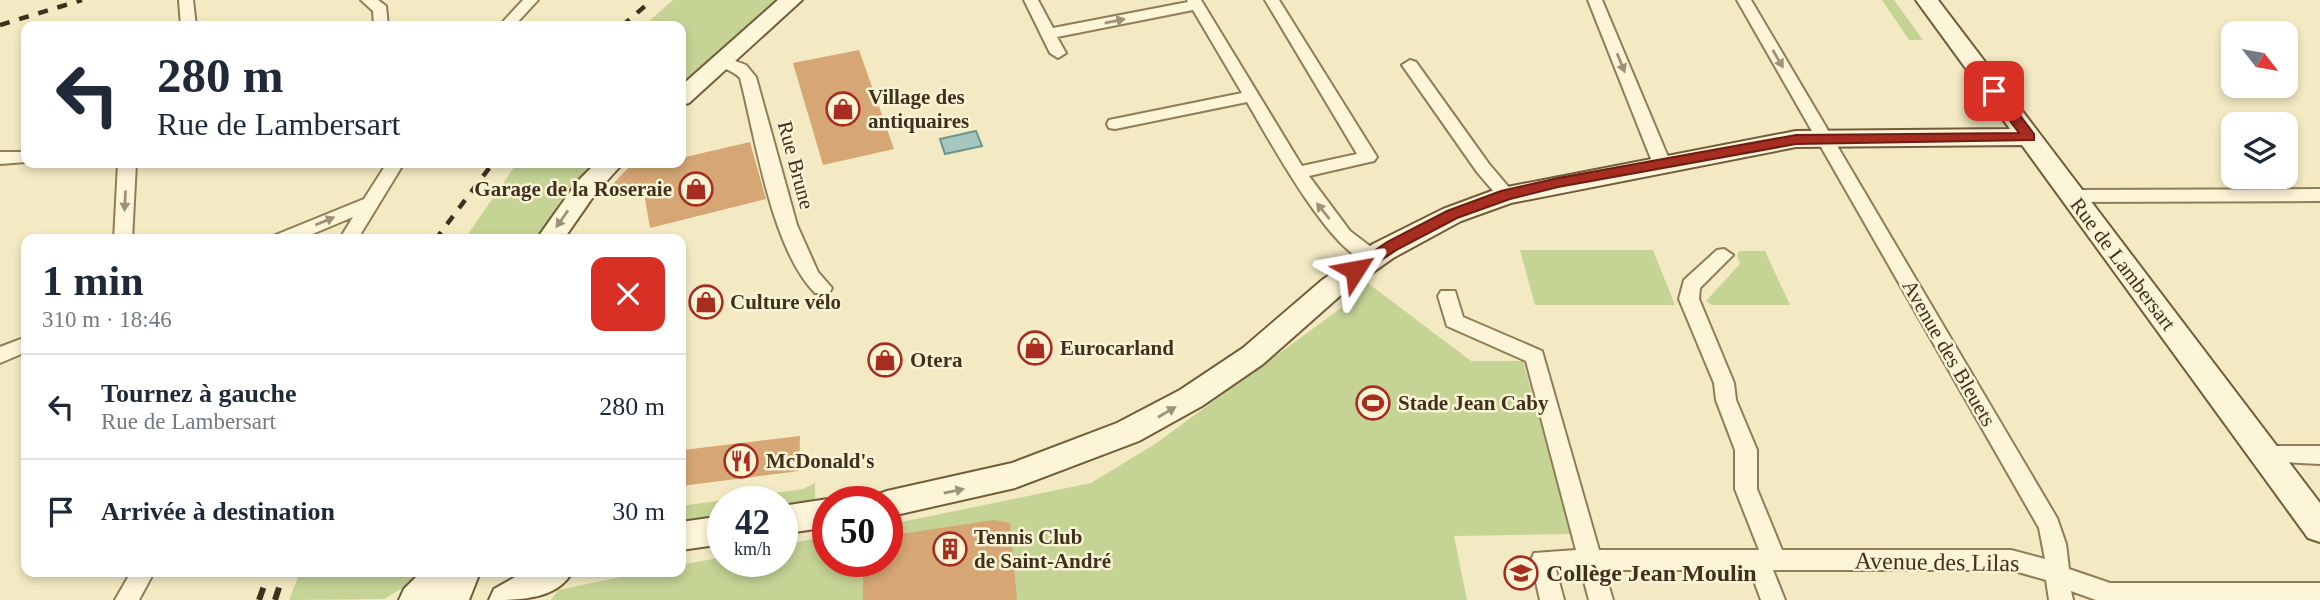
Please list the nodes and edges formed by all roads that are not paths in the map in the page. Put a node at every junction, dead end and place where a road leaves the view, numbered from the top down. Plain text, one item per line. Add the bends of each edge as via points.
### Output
1 (186, 0) edge
2 (368, 0) edge
3 (531, 0) edge
4 (791, 0) edge
5 (1031, 0) edge
6 (1272, 0) edge
7 (1595, 0) edge
8 (1744, 0) edge
9 (1927, 0) edge
10 (1195, 2) edge
11 (188, 21) edge
12 (382, 21) edge
13 (511, 21) edge
14 (1048, 34) junction
15 (1058, 53) dead end
16 (722, 61) junction
17 (1410, 65) dead end
18 (686, 93) edge
19 (1251, 96) junction
20 (1115, 124) dead end
21 (2029, 137) junction
22 (1825, 138) junction
23 (21, 157) edge
24 (0, 158) edge
25 (1662, 164) junction
26 (127, 168) edge
27 (392, 168) edge
28 (605, 168) edge
29 (1297, 173) junction
30 (1506, 195) junction
31 (2320, 195) edge
32 (2073, 196) junction
33 (371, 203) junction
34 (123, 234) edge
35 (295, 234) edge
36 (352, 234) edge
37 (553, 234) edge
38 (1724, 255) dead end
39 (1372, 258) junction
40 (822, 288) dead end
41 (1448, 296) dead end
42 (21, 346) edge
43 (0, 355) edge
44 (2266, 455) junction
45 (2320, 455) edge
46 (903, 500) edge
47 (2320, 528) edge
48 (707, 532) edge
49 (686, 535) edge
50 (1590, 560) junction
51 (1767, 561) junction
52 (2056, 573) junction
53 (140, 577) edge
54 (439, 577) edge
55 (461, 577) edge
56 (2320, 593) edge
57 (127, 600) edge
58 (416, 600) edge
59 (452, 600) edge
60 (1552, 600) edge
61 (1601, 600) edge
62 (1773, 600) edge
63 (2061, 600) edge

1 - 11 street
2 - 12 street via 381,9
3 - 13 street
4 - 16 main road
5 - 14 street
6 - 29 street via 1373,165
7 -> 25 street
8 -> 22 street, Avenue des Bleuets
9 - 21 main road, Rue de Lambersart
14 -> 10 street
10 - 19 street
14 - 15 street
16 - 18 main road
16 - 40 street, Rue Brune via 748,76 788,226 808,275
17 - 30 street via 1482,169
19 - 20 street
19 - 29 street
21 - 22 main road
21 - 32 main road, Rue de Lambersart
22 - 25 main road
22 - 52 street, Avenue des Bleuets via 2049,525 2057,548
23 - 24 street
25 - 30 main road
26 -> 34 street
27 - 33 street
28 -> 37 main road
39 -> 29 street via 1327,216
30 - 39 main road via 1452,215
31 - 32 street
32 - 44 main road, Rue de Lambersart
35 -> 33 street
33 - 36 street
38 - 51 street via 1691,285 1689,299 1724,383 1745,450 1746,489
46 -> 39 main road via 1015,475 1128,432 1191,398 1252,356
41 - 50 street via 1454,321 1535,356
42 - 43 street
44 - 45 street
44 - 47 main road, Rue de Lambersart
48 - 49 main road
50 - 51 street, Avenue des Lilas
50 - 60 street, Avenue des Lilas via 1542,559
50 - 61 street
51 - 52 street, Avenue des Lilas via 2011,560
51 - 62 street
52 - 56 street, Avenue des Lilas via 2110,593
52 - 63 street, Avenue des Bleuets
53 - 57 street
54 - 58 main road
55 - 59 main road

